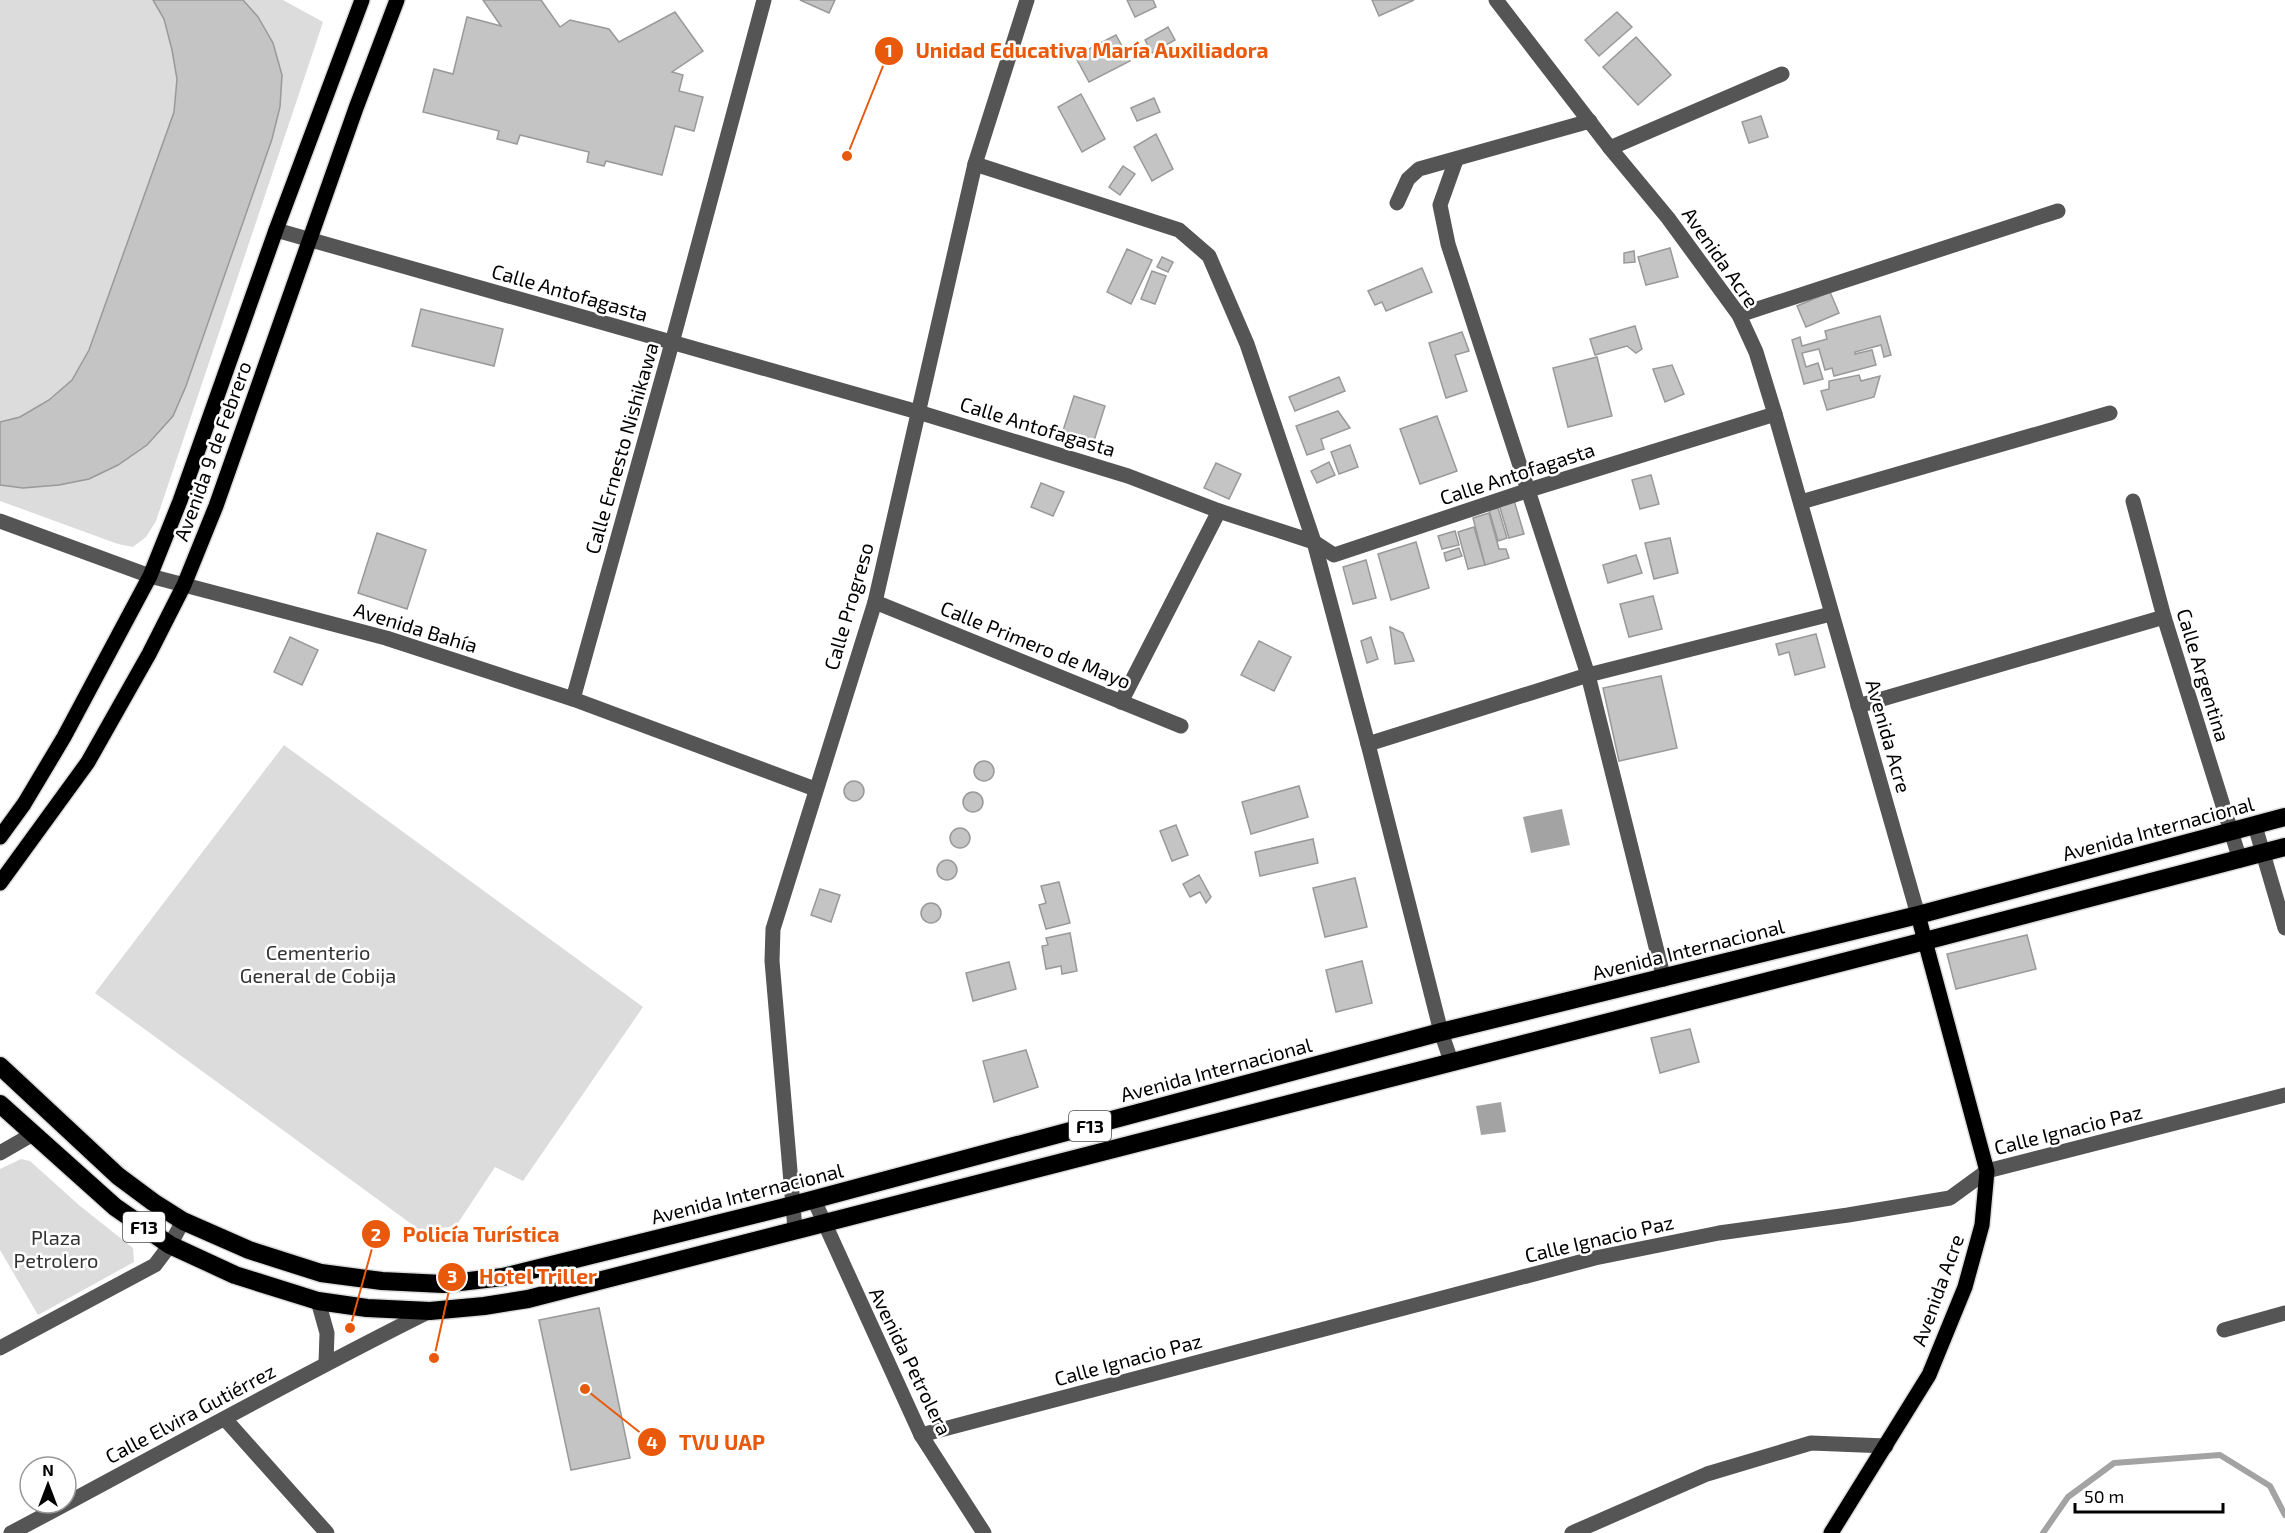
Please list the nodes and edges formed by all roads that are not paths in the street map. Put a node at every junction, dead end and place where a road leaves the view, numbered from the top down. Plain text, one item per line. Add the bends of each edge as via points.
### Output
1 (362, 0) edge
2 (397, 0) edge
3 (764, 0) edge
4 (1027, 0) edge
5 (1497, 0) edge
6 (1782, 74) dead end
7 (1590, 121) junction
8 (1610, 148) junction
9 (1456, 160) junction
10 (975, 164) junction
11 (1397, 203) dead end
12 (2058, 211) dead end
13 (276, 230) junction
14 (310, 241) junction
15 (1739, 315) junction
16 (672, 343) junction
17 (918, 412) junction
18 (2110, 413) dead end
19 (1775, 414) junction
20 (1529, 490) junction
21 (2133, 501) dead end
22 (1801, 502) junction
23 (1219, 511) junction
24 (0, 521) edge
25 (1314, 542) junction
26 (150, 576) junction
27 (184, 585) junction
28 (875, 602) junction
29 (1832, 614) junction
30 (2164, 617) junction
31 (1588, 675) junction
32 (573, 699) junction
33 (1121, 702) junction
34 (1858, 706) junction
35 (1181, 726) dead end
36 (1368, 744) junction
37 (815, 789) junction
38 (2285, 817) edge
39 (2255, 826) junction
40 (2231, 833) junction
41 (0, 837) edge
42 (2285, 847) edge
43 (2263, 853) junction
44 (2240, 860) junction
45 (0, 883) edge
46 (1918, 915) junction
47 (2285, 928) edge
48 (1925, 941) junction
49 (1664, 979) junction
50 (1441, 1032) junction
51 (1451, 1061) junction
52 (0, 1066) edge
53 (2285, 1095) edge
54 (0, 1104) edge
55 (33, 1134) junction
56 (0, 1153) edge
57 (1987, 1171) junction
58 (813, 1200) junction
59 (793, 1205) junction
60 (183, 1221) junction
61 (823, 1222) junction
62 (795, 1230) junction
63 (170, 1245) junction
64 (318, 1301) junction
65 (430, 1311) junction
66 (2285, 1313) edge
67 (2223, 1330) dead end
68 (0, 1348) edge
69 (326, 1363) junction
70 (225, 1419) junction
71 (921, 1436) junction
72 (1886, 1446) junction
73 (11, 1533) edge
74 (327, 1533) edge
75 (984, 1533) edge
76 (1572, 1533) edge
77 (1831, 1533) edge

1 - 13 main road, Avenida 9 de Febrero
2 - 14 main road, Avenida 9 de Febrero
3 - 16 street, Calle Ernesto Nishikawa
4 - 10 street, Calle Progreso
5 - 7 street, Avenida Acre
6 - 8 street
7 - 8 street, Avenida Acre
7 - 9 street
8 - 15 street, Avenida Acre via 1668,218
9 - 11 street via 1419,170 1408,179
9 - 20 street via 1440,205 1448,244
10 - 17 street, Calle Progreso
10 - 25 street via 1179,230 1209,256 1247,344
12 - 15 street
13 - 14 street, Calle Antofagasta
13 - 26 main road, Avenida 9 de Febrero
14 - 16 street, Calle Antofagasta
14 - 27 main road, Avenida 9 de Febrero
15 - 19 street, Avenida Acre via 1756,352
16 - 17 street, Calle Antofagasta
16 - 32 street, Calle Ernesto Nishikawa
17 - 23 street, Calle Antofagasta via 1128,476
17 - 28 street, Calle Progreso
18 - 22 street
19 - 20 street, Calle Antofagasta
19 - 22 street, Avenida Acre
20 - 25 street, Calle Antofagasta via 1334,555
20 - 31 street
21 - 30 street, Calle Argentina
22 - 29 street, Avenida Acre
23 - 25 street, Calle Antofagasta
23 - 33 street
24 - 26 street, Avenida Bahía
25 - 36 street
26 - 27 street, Avenida Bahía
26 - 41 main road, Avenida 9 de Febrero via 64,736
27 - 32 street, Avenida Bahía via 386,638
27 - 45 main road, Avenida 9 de Febrero via 88,762
28 - 33 street, Calle Primero de Mayo
28 - 37 street, Calle Progreso
29 - 31 street
29 - 34 street, Avenida Acre
30 - 34 street
30 - 40 street, Calle Argentina
31 - 36 street
31 - 49 street
32 - 37 street, Avenida Bahía
33 - 35 street, Calle Primero de Mayo
34 - 46 street, Avenida Acre
36 - 50 street
37 - 59 street, Calle Progreso via 772,929
38 - 39 highway, Avenida Internacional / F13
39 - 40 highway, Avenida Internacional / F13
39 - 43 street
40 - 44 street, Calle Argentina
40 - 46 highway, Avenida Internacional / F13
42 - 43 highway, F13
43 - 44 highway, F13
43 - 47 street
44 - 48 highway, F13
46 - 48 main road, Avenida Acre
46 - 49 highway, Avenida Internacional / F13
48 - 51 highway, F13
48 - 57 main road, Avenida Acre
49 - 50 highway, Avenida Internacional / F13
50 - 51 street
50 - 58 highway, Avenida Internacional / F13
51 - 61 highway, F13
52 - 60 highway, Avenida Internacional / F13 via 118,1176
53 - 57 street, Calle Ignacio Paz
54 - 55 highway, F13
55 - 56 street
55 - 63 highway, F13 via 116,1207
57 - 71 street, Calle Ignacio Paz via 1950,1198 1719,1233 1595,1258
57 - 72 main road, Avenida Acre via 1982,1225 1965,1287 1929,1375
58 - 59 highway, Avenida Internacional / F13
58 - 61 street, Avenida Petrolera
59 - 60 highway, Avenida Internacional / F13 via 503,1277 442,1284 321,1273 249,1250
59 - 62 street, Calle Progreso
60 - 63 street
61 - 62 highway, F13
61 - 71 street, Avenida Petrolera
62 - 65 highway, F13 via 528,1299
63 - 64 highway, F13 via 235,1275
63 - 68 street via 155,1265
64 - 65 highway, F13
64 - 69 street via 327,1333
65 - 69 street, Calle Elvira Gutiérrez
66 - 67 street
69 - 70 street, Calle Elvira Gutiérrez
70 - 73 street, Calle Elvira Gutiérrez
70 - 74 street
71 - 75 street, Avenida Petrolera
72 - 76 street via 1811,1443 1707,1474
72 - 77 main road, Avenida Acre

